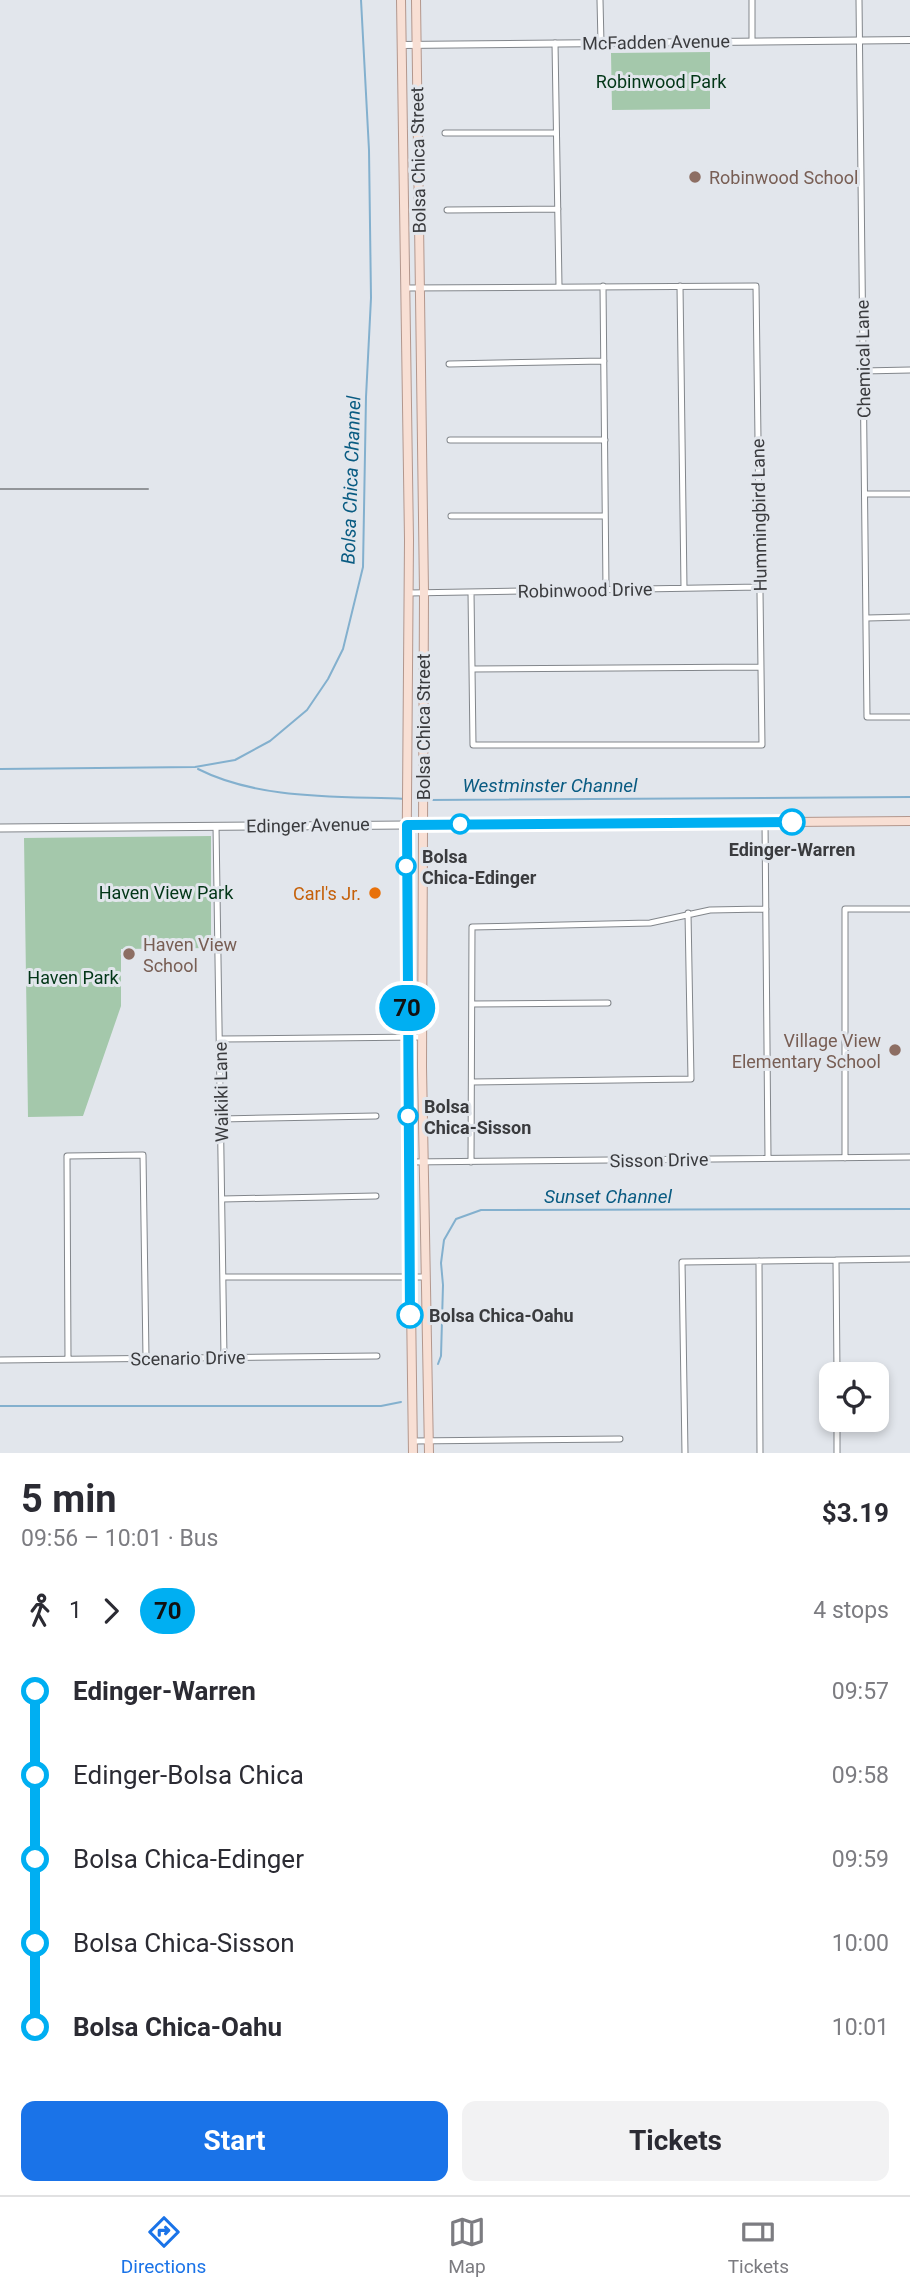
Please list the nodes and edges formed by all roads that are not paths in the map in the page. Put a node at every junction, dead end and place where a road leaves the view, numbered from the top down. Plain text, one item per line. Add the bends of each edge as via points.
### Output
1 (401, 0) edge
2 (416, 0) edge
3 (600, 0) edge
4 (752, 0) edge
5 (859, 0) edge
6 (859, 40) junction
7 (910, 40) edge
8 (752, 41) junction
9 (555, 43) junction
10 (601, 43) junction
11 (401, 45) junction
12 (416, 45) junction
13 (445, 133) dead end
14 (556, 133) junction
15 (558, 209) junction
16 (447, 210) dead end
17 (559, 286) junction
18 (603, 286) junction
19 (680, 286) junction
20 (406, 288) junction
21 (420, 288) junction
22 (604, 361) junction
23 (449, 364) dead end
24 (910, 370) edge
25 (863, 371) junction
26 (450, 440) dead end
27 (605, 440) junction
28 (866, 494) junction
29 (910, 494) edge
30 (451, 516) dead end
31 (606, 516) junction
32 (760, 587) junction
33 (684, 588) junction
34 (606, 590) junction
35 (471, 592) junction
36 (409, 593) junction
37 (424, 593) junction
38 (910, 617) edge
39 (867, 618) junction
40 (761, 667) junction
41 (472, 669) junction
42 (910, 717) edge
43 (910, 821) edge
44 (765, 822) junction
45 (422, 824) junction
46 (407, 825) junction
47 (216, 826) junction
48 (0, 828) edge
49 (766, 909) junction
50 (910, 909) edge
51 (688, 913) junction
52 (406, 930) junction
53 (422, 930) junction
54 (608, 1003) dead end
55 (472, 1004) junction
56 (408, 1037) junction
57 (421, 1037) junction
58 (220, 1039) junction
59 (472, 1082) junction
60 (376, 1116) dead end
61 (221, 1119) junction
62 (845, 1157) junction
63 (910, 1157) edge
64 (768, 1158) junction
65 (409, 1162) junction
66 (424, 1162) junction
67 (471, 1162) junction
68 (376, 1196) dead end
69 (222, 1199) junction
70 (910, 1259) edge
71 (836, 1260) junction
72 (759, 1261) junction
73 (409, 1277) junction
74 (425, 1277) junction
75 (223, 1278) junction
76 (376, 1356) dead end
77 (224, 1357) junction
78 (146, 1358) junction
79 (68, 1359) junction
80 (0, 1360) edge
81 (837, 1362) edge
82 (837, 1432) edge
83 (620, 1439) dead end
84 (429, 1440) junction
85 (413, 1441) junction
86 (413, 1453) edge
87 (429, 1453) edge
88 (685, 1453) edge
89 (760, 1453) edge
90 (837, 1453) edge

1 - 11 main road, Bolsa Chica Street
2 - 12 main road, Bolsa Chica Street
3 - 10 street
4 - 8 street
5 - 6 street, Chemical Lane
6 - 7 street, McFadden Avenue
6 - 8 street, McFadden Avenue
6 - 25 street, Chemical Lane
8 - 10 street, McFadden Avenue
9 - 10 street, McFadden Avenue
9 - 12 street, McFadden Avenue
9 - 14 street
11 - 12 street, McFadden Avenue
11 - 20 main road, Bolsa Chica Street
12 - 21 main road, Bolsa Chica Street
13 - 14 street
14 - 15 street
15 - 16 street
15 - 17 street
17 - 18 street
17 - 21 street
18 - 19 street
18 - 22 street
19 - 32 street, Hummingbird Lane via 756,286
19 - 33 street
20 - 21 street
20 - 36 main road, Bolsa Chica Street
21 - 37 main road, Bolsa Chica Street
22 - 23 street
22 - 27 street
24 - 25 street
25 - 28 street, Chemical Lane
26 - 27 street
27 - 31 street
28 - 29 street
28 - 39 street, Chemical Lane
30 - 31 street
31 - 34 street
32 - 33 street, Robinwood Drive
32 - 40 street, Hummingbird Lane
33 - 34 street, Robinwood Drive
34 - 35 street, Robinwood Drive
35 - 37 street, Robinwood Drive
35 - 41 street
36 - 37 street, Robinwood Drive
36 - 46 main road, Bolsa Chica Street
37 - 45 main road, Bolsa Chica Street
38 - 39 street
39 - 42 street, Chemical Lane via 867,717
40 - 41 street
40 - 41 street, Hummingbird Lane via 762,745 473,746
43 - 44 main road, Edinger Avenue
44 - 45 main road, Edinger Avenue
44 - 49 street
45 - 46 main road, Edinger Avenue
45 - 53 main road, Bolsa Chica Street
46 - 47 main road, Edinger Avenue
46 - 52 main road, Bolsa Chica Street
47 - 48 main road, Edinger Avenue
47 - 58 street, Waikiki Lane
49 - 51 street
49 - 64 street
50 - 62 street via 845,909
51 - 55 street via 650,923 472,927
51 - 59 street via 691,1080
52 - 53 main road
52 - 56 main road, Bolsa Chica Street
53 - 57 main road, Bolsa Chica Street
54 - 55 street
55 - 59 street
56 - 57 street
56 - 58 street
56 - 65 main road, Bolsa Chica Street
57 - 66 main road, Bolsa Chica Street
58 - 61 street, Waikiki Lane
59 - 67 street
60 - 61 street
61 - 69 street, Waikiki Lane
62 - 63 street, Sisson Drive
62 - 64 street, Sisson Drive
64 - 67 street, Sisson Drive
65 - 66 street, Sisson Drive
65 - 73 main road, Bolsa Chica Street
66 - 67 street, Sisson Drive
66 - 74 main road, Bolsa Chica Street
68 - 69 street
69 - 75 street, Waikiki Lane
70 - 71 street
71 - 72 street
71 - 81 street
72 - 88 street via 682,1262
72 - 89 street
73 - 74 street
73 - 75 street
73 - 85 main road, Bolsa Chica Street
74 - 84 main road, Bolsa Chica Street
75 - 77 street, Waikiki Lane
76 - 77 street, Scenario Drive
77 - 78 street, Scenario Drive
78 - 79 street, Scenario Drive
78 - 79 street via 143,1155 67,1156
79 - 80 street, Scenario Drive
82 - 90 street
83 - 84 street
84 - 85 street
84 - 87 main road, Bolsa Chica Street
85 - 86 main road, Bolsa Chica Street

